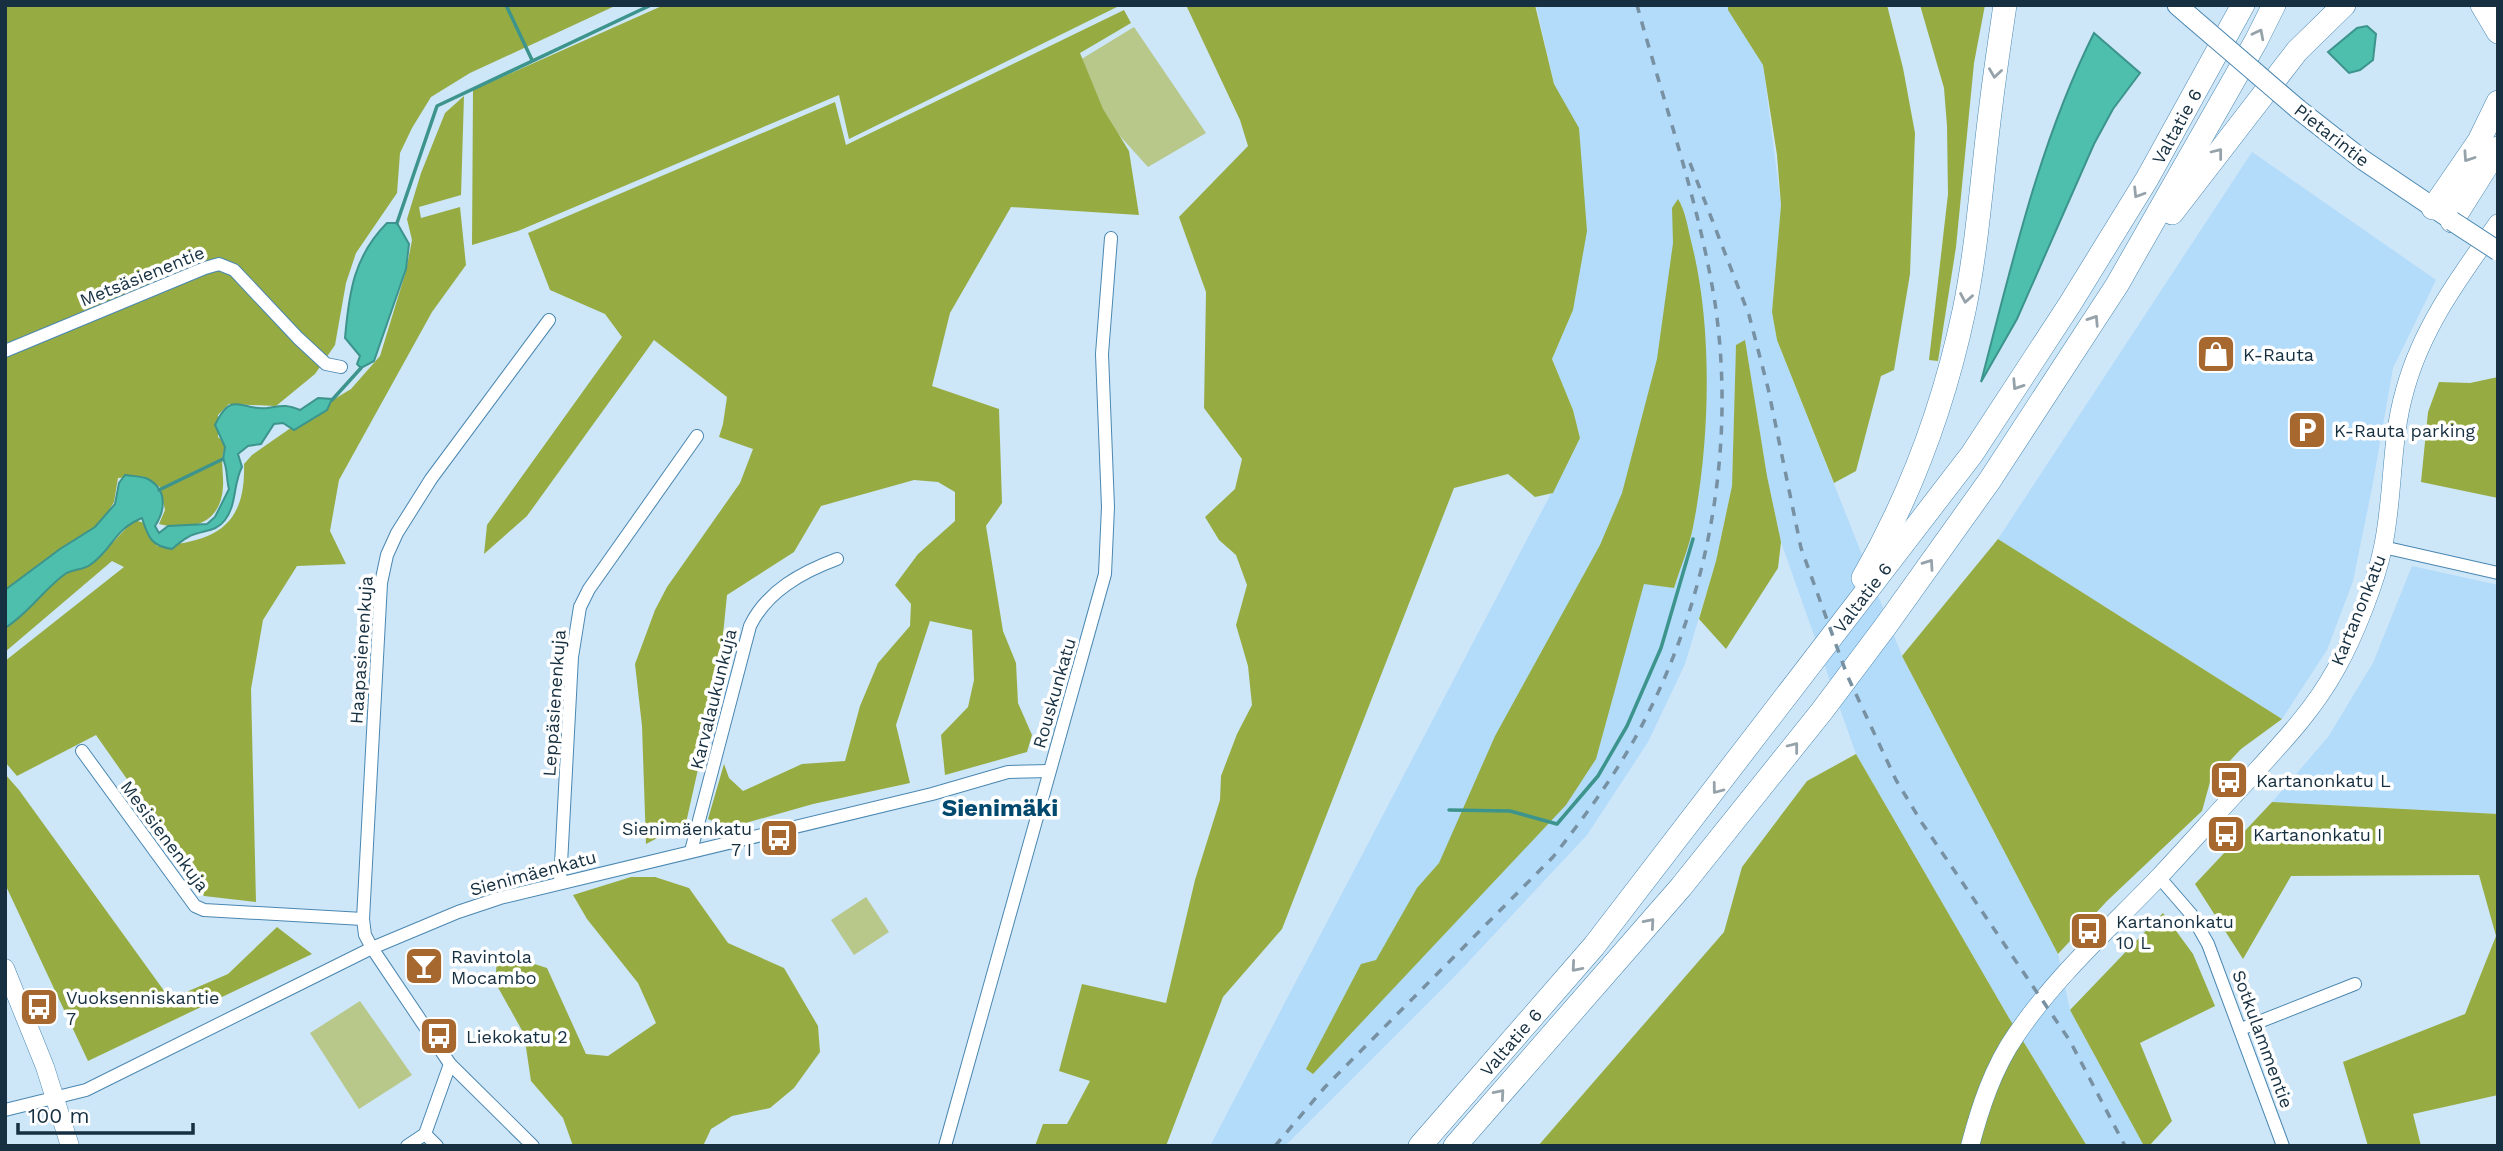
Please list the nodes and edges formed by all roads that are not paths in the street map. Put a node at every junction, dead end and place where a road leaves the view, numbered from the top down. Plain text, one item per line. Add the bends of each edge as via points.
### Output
1 (2005, 5) edge
2 (2243, 5) edge
3 (2274, 5) edge
4 (2344, 5) edge
5 (2482, 5) edge
6 (2184, 12) edge
7 (2498, 32) edge
8 (2498, 102) edge
9 (2498, 148) edge
10 (2443, 214) junction
11 (2498, 223) edge
12 (1111, 238) dead end
13 (2498, 251) edge
14 (2117, 285) junction
15 (549, 320) dead end
16 (5, 351) edge
17 (341, 367) dead end
18 (697, 436) dead end
19 (2383, 547) junction
20 (837, 559) dead end
21 (2498, 573) edge
22 (1818, 656) junction
23 (82, 751) dead end
24 (1049, 771) junction
25 (691, 850) junction
26 (2159, 877) junction
27 (560, 883) junction
28 (363, 919) junction
29 (372, 948) junction
30 (5, 968) edge
31 (2355, 984) dead end
32 (2241, 1029) junction
33 (450, 1064) junction
34 (55, 1097) junction
35 (5, 1110) edge
36 (425, 1134) junction
37 (70, 1146) edge
38 (407, 1146) edge
39 (437, 1146) edge
40 (533, 1146) edge
41 (945, 1146) edge
42 (1420, 1146) edge
43 (1455, 1146) edge
44 (1970, 1146) edge
45 (2283, 1146) edge

1 -> 22 highway via 1978,227 1947,381 1919,466 1875,557
2 -> 22 highway, Valtatie 6 via 2147,179 2070,304 1987,431
14 -> 3 highway, Valtatie 6
14 -> 4 highway via 2297,51
5 - 7 highway
6 - 10 main road, Pietarintie, bridge via 2363,160
8 -> 10 highway
9 - 10 highway
10 - 13 main road, Pietarintie, bridge
11 - 19 main road, Kartanonkatu via 2444,302 2414,361 2398,421
12 - 24 street, Rouskunkatu via 1102,354 1108,507 1105,574
43 -> 14 highway, Valtatie 6 via 1681,887 1822,711 1990,480
15 - 28 street, Haapasienenkuja via 431,479 387,555 381,583
16 - 17 street, Metsäsienentie via 219,264 234,270 326,364
18 - 27 street, Leppäsienenkuja via 580,607 572,657
19 - 21 street
19 - 26 main road, Kartanonkatu via 2356,626 2316,702
20 - 25 street, Karvalaukunkuja via 782,587 756,613
22 -> 42 highway, Valtatie 6 via 1594,946
23 - 28 street, Mesisienenkuja via 195,906
24 - 25 street, Sienimäenkatu via 1008,772
24 - 41 street, Rouskunkatu
25 - 27 street, Sienimäenkatu
26 - 32 street, Sotkulammentie via 2191,914 2208,944
26 - 44 main road, Kartanonkatu via 2073,966 2015,1036 1985,1096
27 - 29 street, Sienimäenkatu via 458,912
28 - 29 street, Haapasienenkuja
29 - 33 street, Haapasienenkuja
29 - 34 street, Sienimäenkatu via 86,1090
30 - 34 main road
31 - 32 street
32 - 45 street, Sotkulammentie
33 - 36 street
33 - 40 street, Haapasienenkuja
34 - 35 street, Sienimäenkatu
34 - 37 main road
36 - 38 street
36 - 39 street

